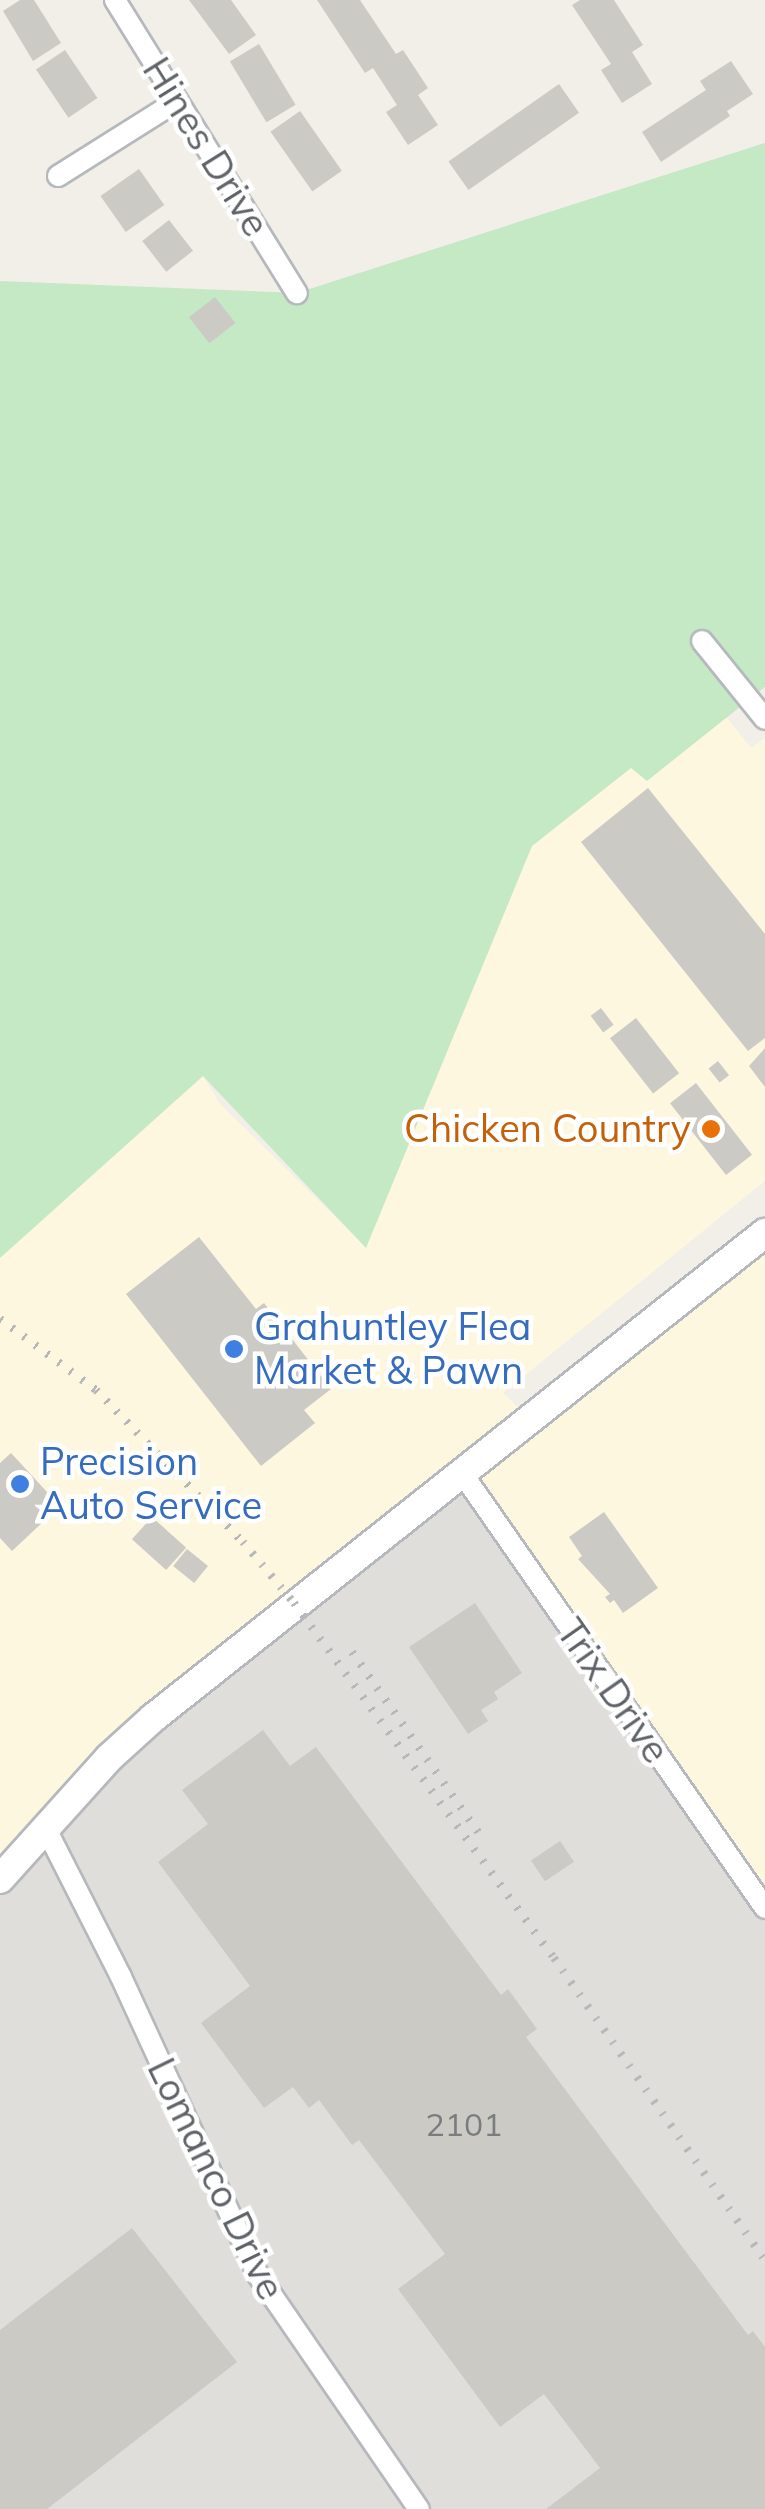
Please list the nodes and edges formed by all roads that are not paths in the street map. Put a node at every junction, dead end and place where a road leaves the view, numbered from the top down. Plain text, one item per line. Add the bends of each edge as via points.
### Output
1 (115, 0) edge
2 (177, 101) junction
3 (58, 176) dead end
4 (297, 293) dead end
5 (702, 641) dead end
6 (765, 719) edge
7 (765, 1233) edge
8 (462, 1473) junction
9 (46, 1829) junction
10 (0, 1879) edge
11 (765, 1908) edge
12 (419, 2509) edge

1 - 2 street, Hines Drive
2 - 3 street
2 - 4 street, Hines Drive
5 - 6 street
7 - 8 main road
8 - 9 main road via 153,1718
8 - 11 street, Trix Drive
9 - 10 main road
9 - 12 street, Lomanco Drive via 258,2275

